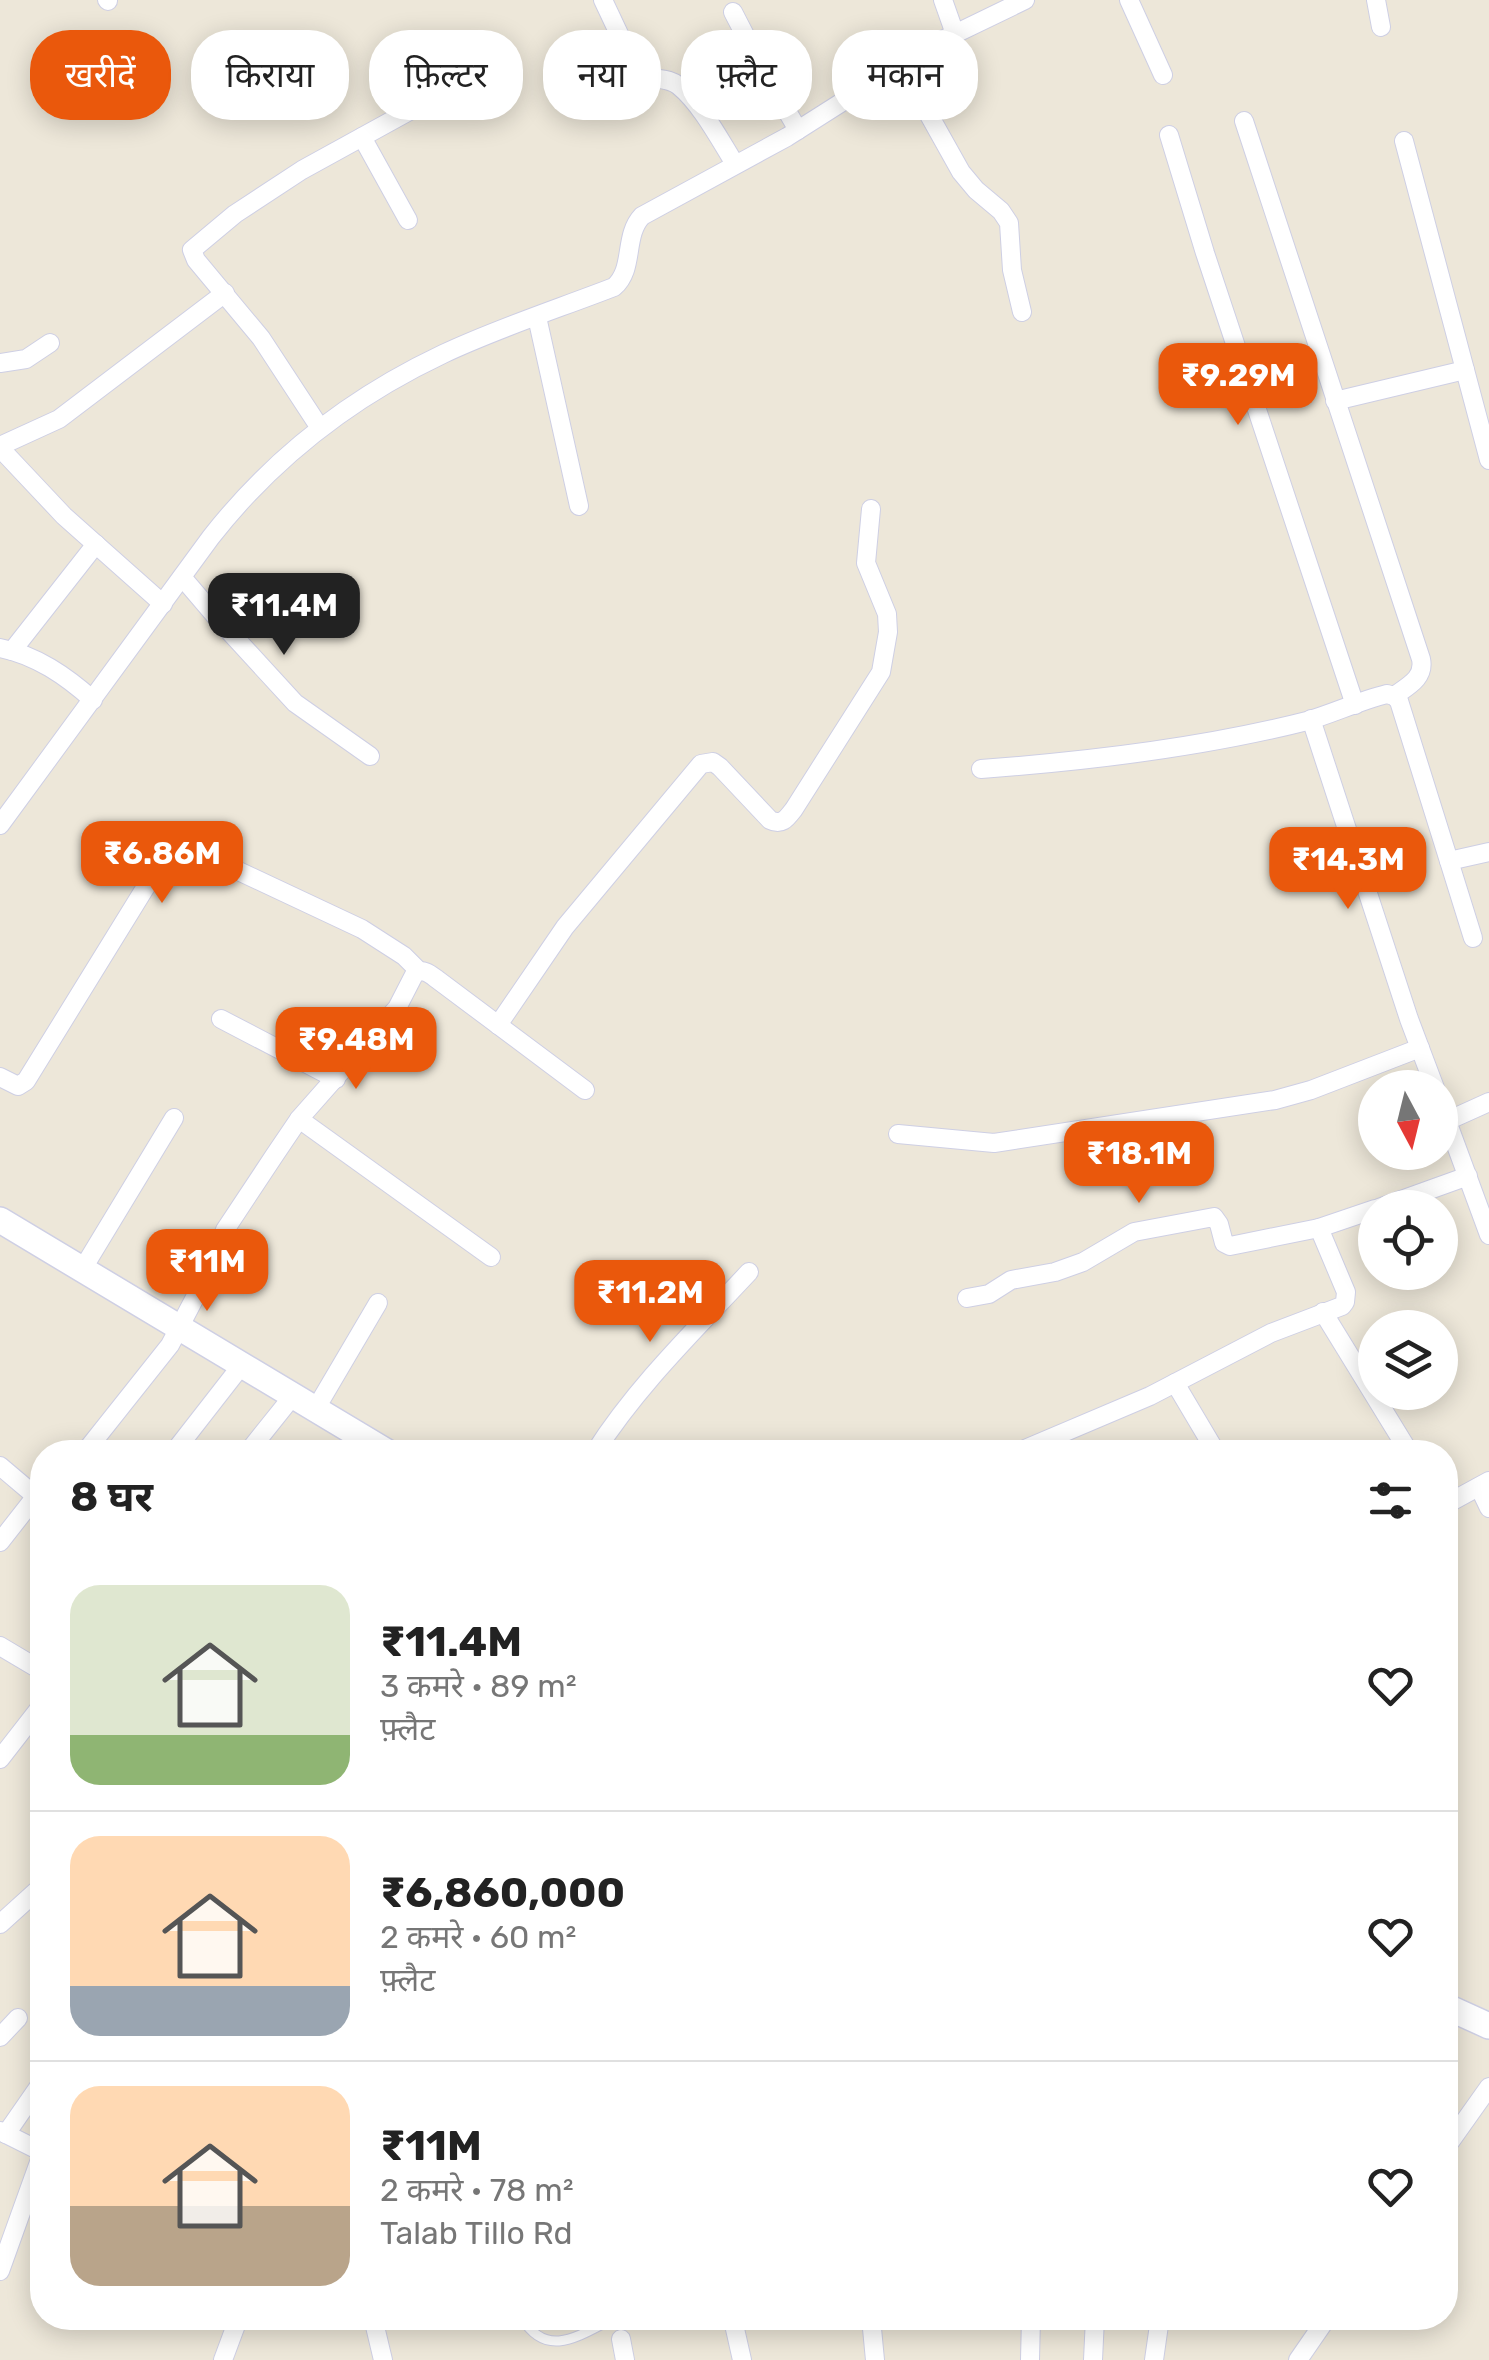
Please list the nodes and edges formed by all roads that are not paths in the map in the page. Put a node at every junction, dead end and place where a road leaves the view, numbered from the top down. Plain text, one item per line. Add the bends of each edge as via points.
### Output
1 (603, 0) edge
2 (943, 0) edge
3 (1025, 0) edge
4 (1130, 0) edge
5 (1376, 0) edge
6 (732, 12) dead end
7 (1382, 26) dead end
8 (954, 30) edge
9 (963, 30) edge
10 (1163, 75) dead end
11 (832, 108) edge
12 (392, 120) edge
13 (932, 120) edge
14 (1244, 121) dead end
15 (798, 130) junction
16 (1168, 135) dead end
17 (362, 136) junction
18 (1404, 141) dead end
19 (735, 164) junction
20 (408, 220) dead end
21 (225, 293) junction
22 (1022, 312) dead end
23 (536, 317) junction
24 (50, 342) dead end
25 (0, 363) edge
26 (1465, 370) junction
27 (1335, 401) junction
28 (320, 428) junction
29 (0, 447) edge
30 (1489, 460) edge
31 (579, 506) dead end
32 (871, 509) dead end
33 (96, 544) junction
34 (182, 577) junction
35 (162, 604) junction
36 (6, 650) edge
37 (1394, 696) junction
38 (93, 700) junction
39 (1355, 705) junction
40 (1311, 720) junction
41 (370, 756) dead end
42 (981, 769) dead end
43 (0, 825) edge
44 (1489, 852) edge
45 (1449, 861) junction
46 (1473, 938) dead end
47 (419, 971) junction
48 (221, 1019) dead end
49 (498, 1024) junction
50 (1420, 1048) junction
51 (1428, 1070) edge
52 (0, 1077) edge
53 (336, 1080) junction
54 (585, 1090) dead end
55 (1489, 1102) edge
56 (1458, 1116) edge
57 (174, 1118) dead end
58 (299, 1119) junction
59 (898, 1134) dead end
60 (1458, 1150) edge
61 (1468, 1176) junction
62 (1428, 1190) edge
63 (1358, 1215) edge
64 (0, 1220) edge
65 (1320, 1228) junction
66 (1489, 1235) edge
67 (490, 1257) dead end
68 (82, 1270) junction
69 (749, 1272) dead end
70 (967, 1298) dead end
71 (378, 1303) dead end
72 (1324, 1312) junction
73 (179, 1329) junction
74 (241, 1366) junction
75 (1175, 1383) junction
76 (304, 1404) junction
77 (94, 1440) edge
78 (183, 1440) edge
79 (262, 1440) edge
80 (366, 1440) edge
81 (602, 1440) edge
82 (1045, 1440) edge
83 (1209, 1440) edge
84 (1402, 1440) edge
85 (0, 1466) edge
86 (1484, 1484) edge
87 (30, 1490) edge
88 (1458, 1498) edge
89 (30, 1507) edge
90 (1489, 1508) edge
91 (0, 1542) edge
92 (0, 1646) edge
93 (30, 1664) edge
94 (30, 1720) edge
95 (0, 1759) edge
96 (30, 1897) edge
97 (0, 1924) edge
98 (1458, 2012) edge
99 (18, 2018) dead end
100 (1489, 2026) edge
101 (0, 2037) edge
102 (1489, 2087) edge
103 (30, 2097) edge
104 (1458, 2131) edge
105 (3, 2132) edge
106 (30, 2147) edge
107 (30, 2187) edge
108 (0, 2271) edge
109 (234, 2330) edge
110 (375, 2330) edge
111 (529, 2330) edge
112 (590, 2330) edge
113 (735, 2330) edge
114 (871, 2330) edge
115 (1031, 2330) edge
116 (1095, 2330) edge
117 (1158, 2330) edge
118 (1318, 2330) edge
119 (621, 2339) dead end
120 (223, 2360) edge
121 (383, 2360) edge
122 (625, 2360) edge
123 (742, 2360) edge
124 (875, 2360) edge
125 (1030, 2360) edge
126 (1093, 2360) edge
127 (1154, 2360) edge
128 (1298, 2360) edge

1 - 19 street via 636,70 678,85
2 - 8 street
3 - 9 street
4 - 10 street
5 - 7 street
6 - 15 street
11 - 15 street
12 - 17 street
13 - 22 street via 967,180 1009,223
14 - 27 street
15 - 19 street
16 - 39 street
17 - 20 street
17 - 21 street via 195,246 192,254
18 - 26 street
19 - 23 street via 636,221 620,282
21 - 28 street
21 - 29 street via 59,419
23 - 28 street via 430,361
23 - 31 street
24 - 25 street via 26,359
26 - 27 street
26 - 30 street
27 - 37 street via 1423,668
28 - 34 street via 243,499
29 - 33 street
32 - 49 street via 866,563 887,614 881,672 794,809 786,820 770,820 714,762 701,764 565,927
33 - 35 street
33 - 36 street
34 - 35 street
34 - 41 street via 296,704
35 - 38 street
36 - 38 street via 56,670
37 - 39 street
37 - 45 street
38 - 43 street
39 - 40 street
40 - 42 street via 1172,747
40 - 50 street
44 - 45 street
45 - 46 street
47 - 49 street
47 - 52 street via 362,930 175,844 26,1081 18,1086
47 - 53 street
48 - 53 street
49 - 54 street
50 - 51 street
50 - 59 street via 1276,1100 994,1143
53 - 58 street
55 - 56 street
57 - 68 street
58 - 67 street
58 - 73 street via 225,1230
60 - 61 street
61 - 62 street
61 - 66 street
63 - 65 street
64 - 68 main road
65 - 70 street via 1230,1246 1214,1217 1155,1227 1082,1262
65 - 72 street via 1346,1297 1342,1306
68 - 73 main road
69 - 81 street
71 - 76 street
72 - 75 street
72 - 84 street
73 - 74 main road
73 - 77 street
74 - 76 main road
74 - 78 street
75 - 82 street
75 - 83 street
76 - 79 street
76 - 80 main road
85 - 87 street
86 - 88 street
86 - 90 street
89 - 91 street
92 - 93 street
94 - 95 street
96 - 97 street
98 - 100 main road
99 - 101 street
102 - 104 street
103 - 105 street
105 - 106 street
107 - 108 street
109 - 120 street
110 - 121 street
111 - 112 lane via 554,2342
113 - 123 street
114 - 124 street
115 - 125 street
116 - 126 street
117 - 127 street
118 - 128 street
119 - 122 street

